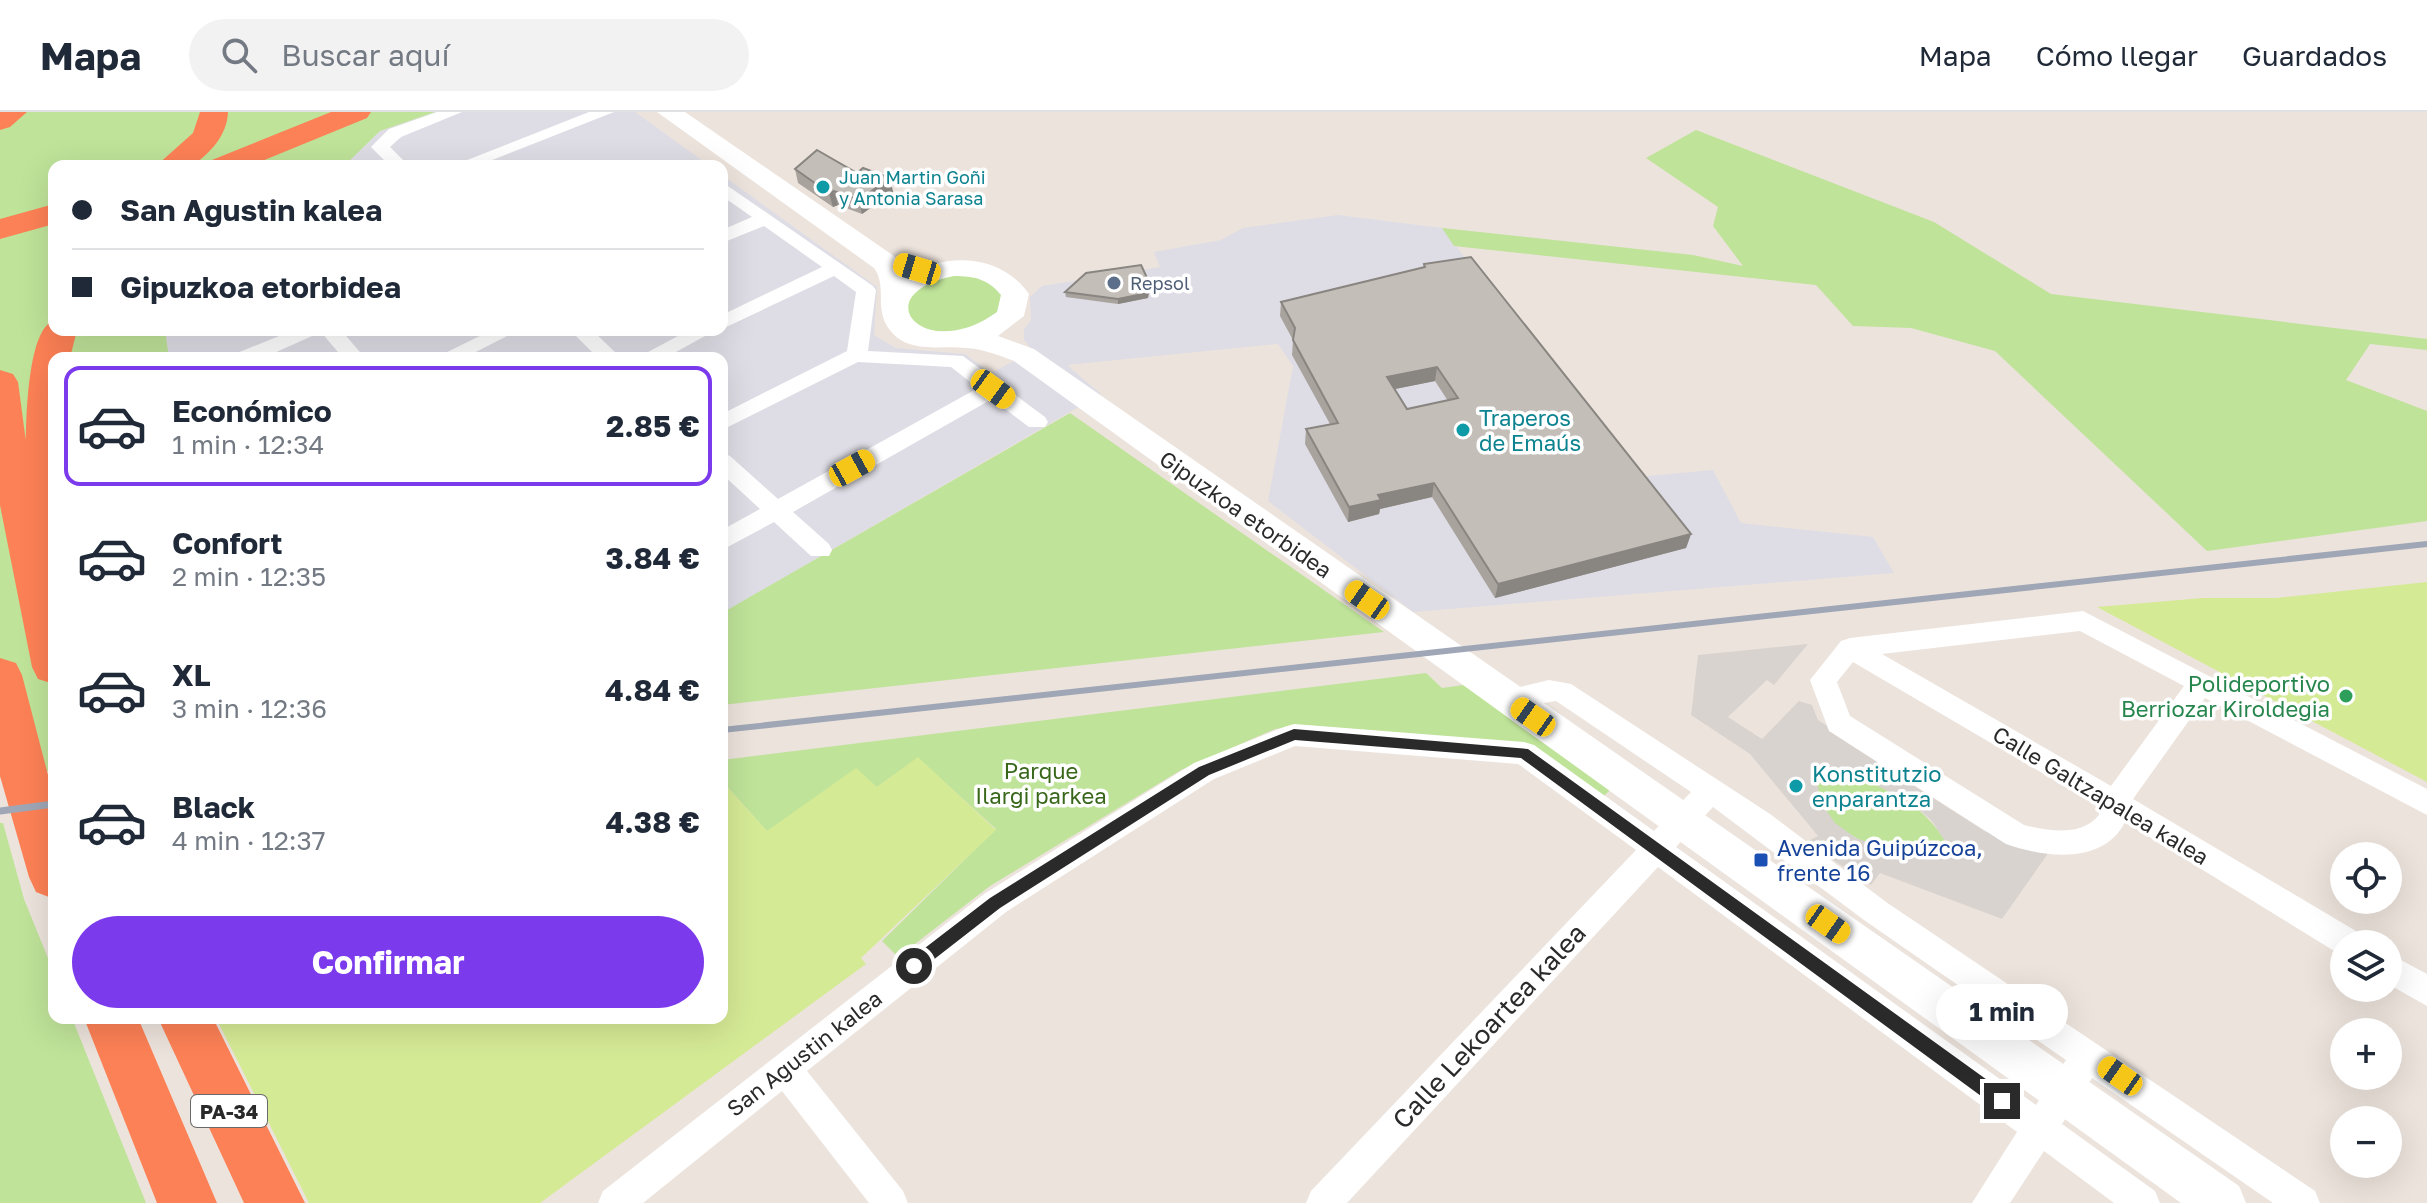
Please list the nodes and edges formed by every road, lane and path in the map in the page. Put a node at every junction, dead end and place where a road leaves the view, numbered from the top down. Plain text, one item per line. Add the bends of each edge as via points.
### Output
1 (13, 112) edge
2 (214, 112) edge
3 (453, 112) edge
4 (605, 112) edge
5 (669, 112) edge
6 (687, 112) edge
7 (348, 113) edge
8 (0, 121) edge
9 (182, 160) edge
10 (223, 160) edge
11 (237, 160) edge
12 (257, 160) edge
13 (394, 160) edge
14 (477, 160) edge
15 (728, 191) edge
16 (48, 216) edge
17 (766, 218) junction
18 (48, 222) edge
19 (0, 232) edge
20 (728, 234) edge
21 (836, 268) junction
22 (944, 270) junction
23 (894, 309) junction
24 (1010, 316) junction
25 (728, 320) edge
26 (297, 336) edge
27 (335, 336) edge
28 (496, 336) edge
29 (586, 336) edge
30 (694, 336) edge
31 (916, 336) junction
32 (967, 339) junction
33 (864, 350) junction
34 (259, 352) edge
35 (349, 352) edge
36 (460, 352) edge
37 (604, 352) edge
38 (660, 352) edge
39 (1024, 355) junction
40 (48, 369) edge
41 (0, 382) edge
42 (993, 389) junction
43 (728, 420) edge
44 (1037, 422) dead end
45 (48, 454) edge
46 (728, 467) edge
47 (776, 511) junction
48 (728, 538) edge
49 (820, 550) dead end
50 (48, 638) edge
51 (1850, 648) junction
52 (0, 675) edge
53 (2201, 683) junction
54 (1524, 753) joint
55 (2115, 802) junction
56 (2427, 803) edge
57 (1683, 820) junction
58 (48, 857) edge
59 (2330, 932) edge
60 (2402, 976) edge
61 (2427, 991) edge
62 (113, 1024) edge
63 (188, 1024) edge
64 (2089, 1055) junction
65 (784, 1068) junction
66 (2065, 1092) junction
67 (2038, 1128) junction
68 (187, 1203) edge
69 (275, 1203) edge
70 (615, 1203) edge
71 (891, 1203) edge
72 (1323, 1203) edge
73 (1989, 1203) edge
74 (2143, 1203) edge
75 (2222, 1203) edge
76 (2303, 1203) edge

1 - 8 highway
2 - 9 highway via 205,137
3 - 13 street via 395,133 380,147
4 - 14 street
5 - 23 main road via 884,262 895,278
6 - 22 main road via 900,264
7 - 10 highway
7 - 11 highway
7 - 12 highway
15 - 17 street
16 - 19 highway
17 - 20 street
17 - 21 street
18 - 19 highway
21 - 25 street
21 - 33 street via 866,290
22 - 23 main road via 912,281
22 - 24 main road via 982,270 1009,284 1015,294
23 - 31 main road
23 - 33 street
24 - 32 main road
24 - 39 main road via 1011,331
26 - 34 street
27 - 35 street
28 - 36 street
29 - 37 street
30 - 38 street
31 - 32 main road
31 - 33 street
32 - 39 main road, Gipuzkoa etorbidea
33 - 42 street via 956,361
33 - 43 street
39 - 57 main road, Gipuzkoa etorbidea
40 - 45 highway
41 - 50 highway via 6,439
42 - 44 street
42 - 47 street
46 - 47 street
47 - 48 street
47 - 49 street
51 - 53 street via 2083,621
51 - 55 street, Calle Galtzapalea kalea
51 - 55 street via 1823,680 1839,723 2016,835 2083,841 2111,821
52 - 58 highway
53 - 55 street
53 - 56 street
54 - 57 street, Gipuzkoa etorbidea
54 - 65 street, San Agustin kalea via 1294,735 1204,771 995,903
55 - 59 street, Calle Galtzapalea kalea
57 - 64 street, Gipuzkoa etorbidea via 1875,911
57 - 66 main road, Gipuzkoa etorbidea
57 - 67 street, Gipuzkoa etorbidea
57 - 72 street, Calle Lekoartea kalea
60 - 61 street
62 - 68 highway, PA-34
63 - 69 highway, PA-34
64 - 66 street
64 - 76 street, Gipuzkoa etorbidea
65 - 70 street, San Agustin kalea
65 - 71 street
66 - 67 street
66 - 75 main road, Gipuzkoa etorbidea
67 - 73 street
67 - 74 street, Gipuzkoa etorbidea

